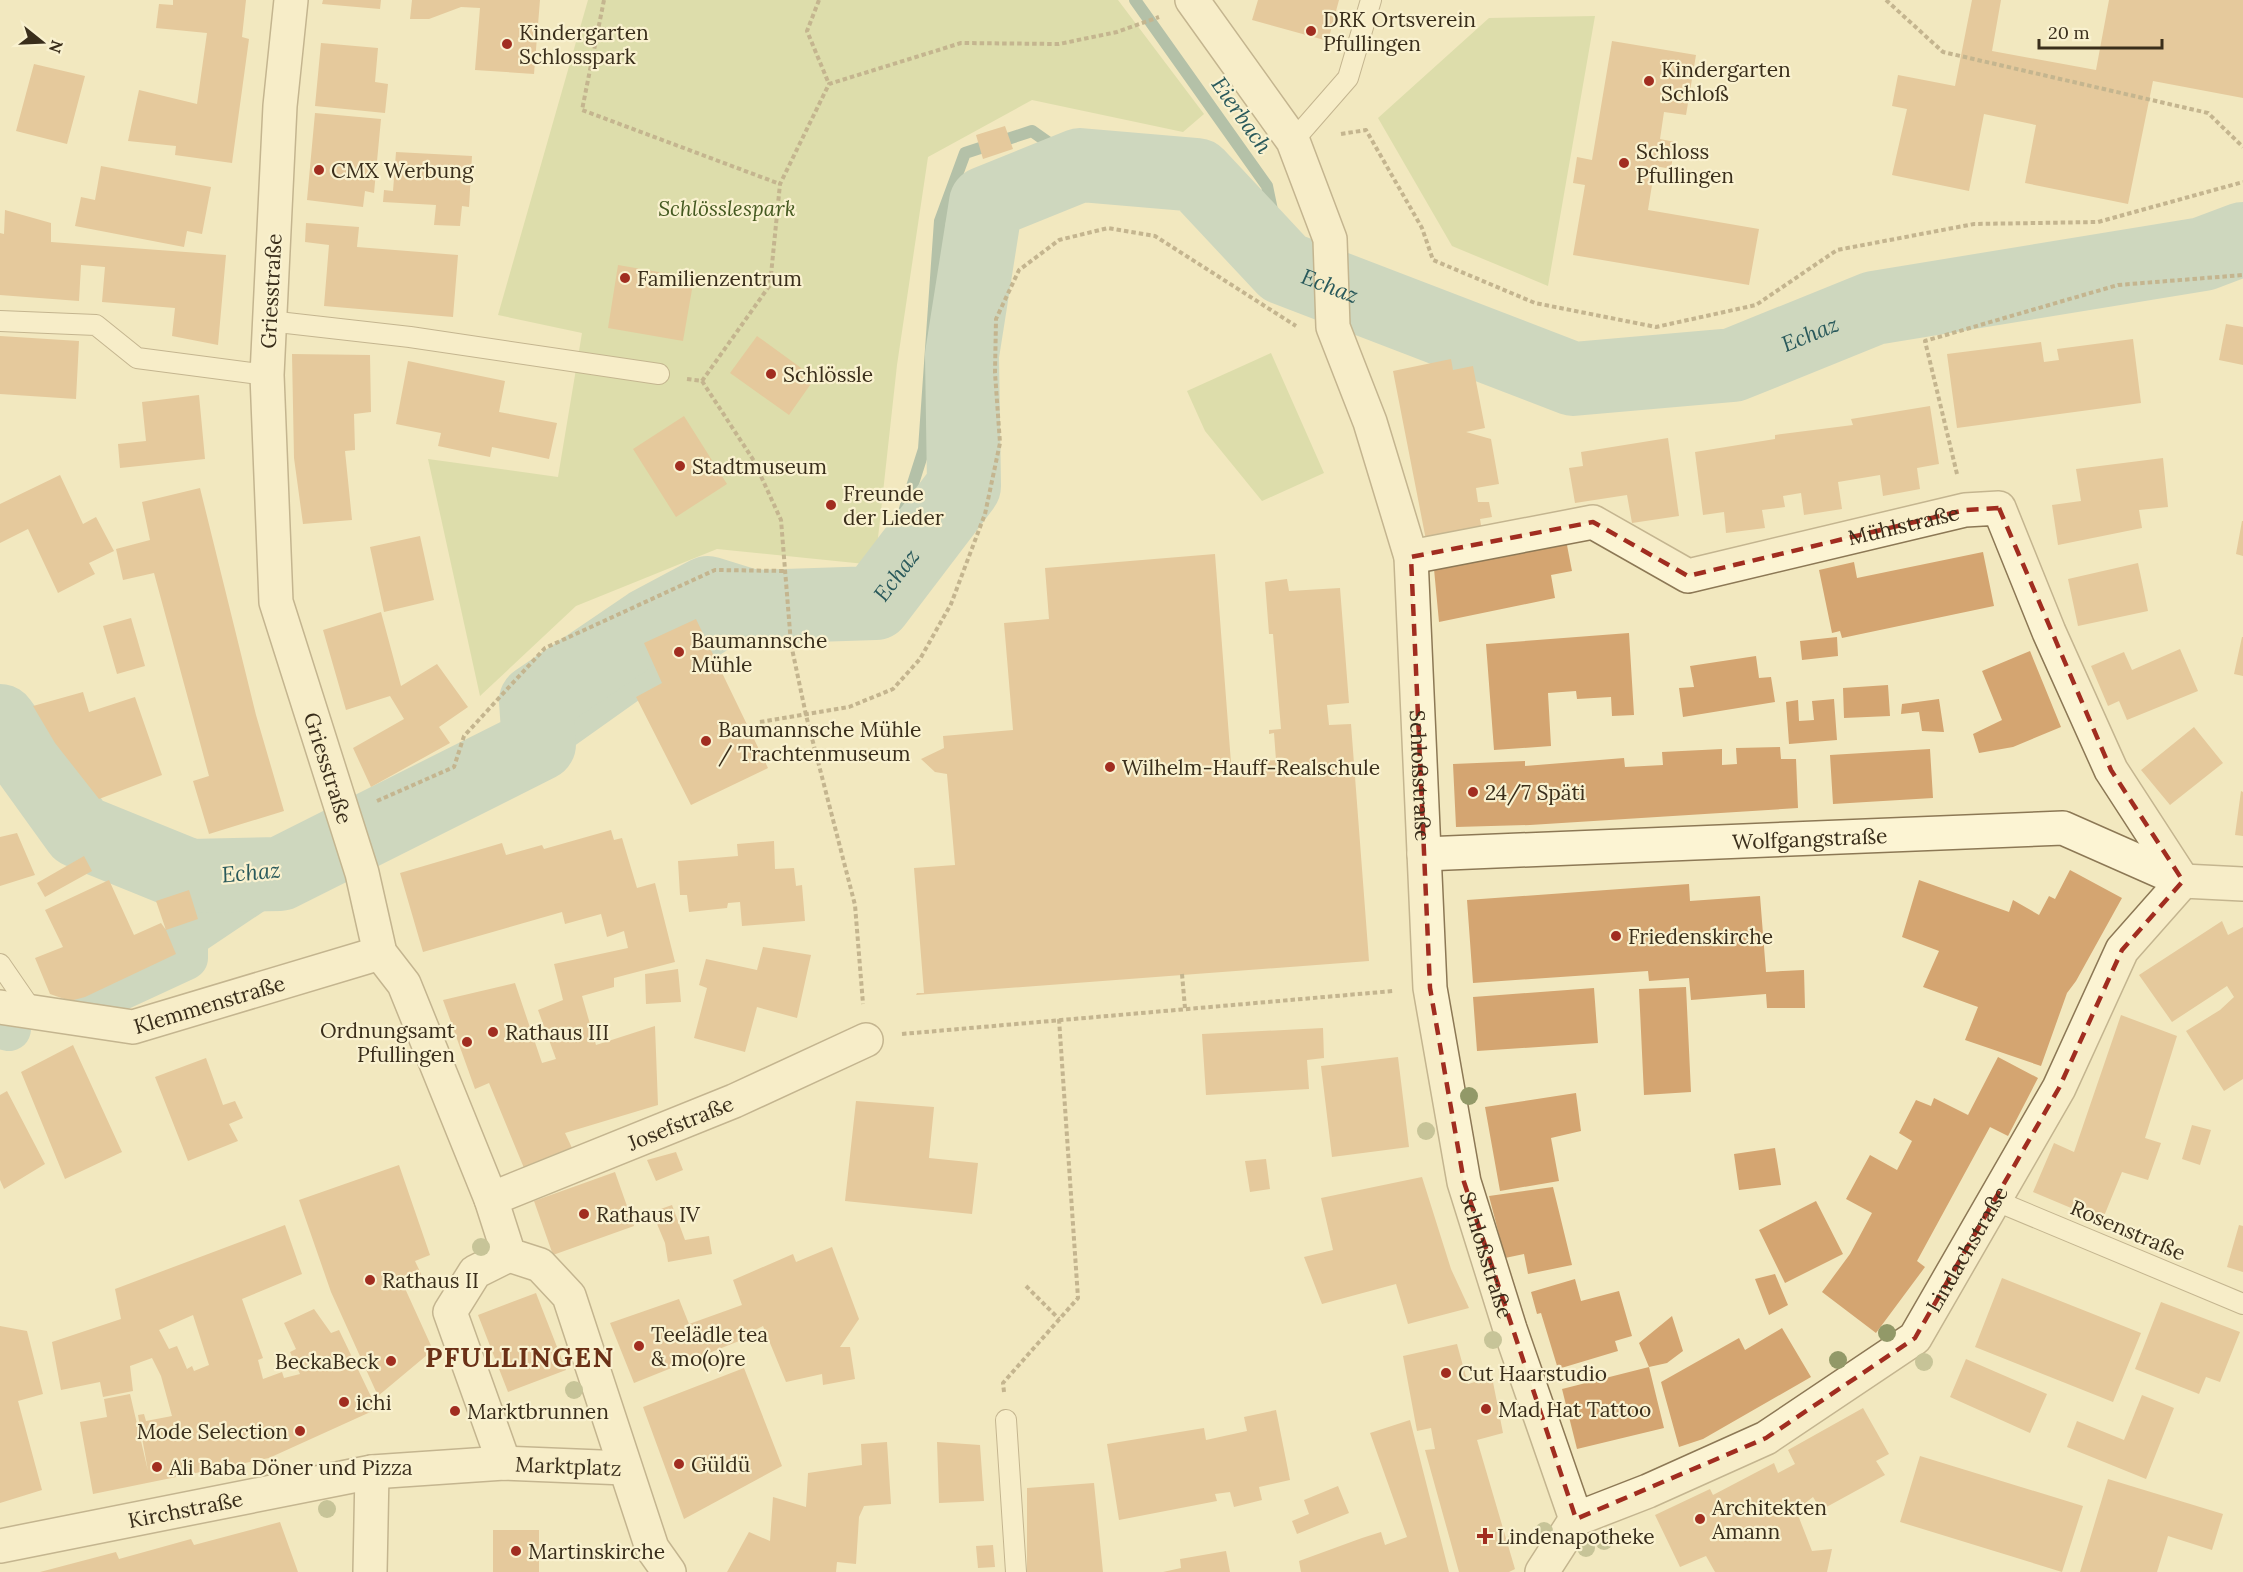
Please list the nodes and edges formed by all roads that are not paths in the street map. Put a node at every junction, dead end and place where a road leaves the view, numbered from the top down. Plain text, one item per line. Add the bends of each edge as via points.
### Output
1 (291, 0) edge
2 (1371, 0) edge
3 (1180, 7) edge
4 (1293, 141) junction
5 (0, 321) edge
6 (269, 321) junction
7 (659, 374) road end
8 (267, 375) junction
9 (1411, 557) junction
10 (1424, 854) junction
11 (2183, 881) junction
12 (2243, 884) edge
13 (380, 953) junction
14 (0, 964) edge
15 (0, 1007) edge
16 (33, 1012) junction
17 (866, 1040) road end
18 (491, 1199) junction
19 (1994, 1200) junction
20 (509, 1255) junction
21 (2243, 1304) edge
22 (1006, 1420) road end
23 (504, 1463) junction
24 (625, 1468) junction
25 (372, 1472) junction
26 (1576, 1519) junction
27 (0, 1546) edge
28 (370, 1572) edge
29 (669, 1572) edge
30 (1016, 1572) edge
31 (1542, 1572) edge

1 - 6 street, Griesstraße via 280,106
2 - 4 lane via 1348,78
3 - 4 street, Schloßstraße
4 - 9 street, Schloßstraße via 1330,239 1336,335 1370,422
5 - 8 lane via 96,325 137,358
6 - 7 lane via 410,337
6 - 8 street, Griesstraße
8 - 13 street, Griesstraße via 276,602 362,873
9 - 10 street, Schloßstraße
9 - 11 street, Mühlstraße via 1593,522 1688,576 1965,510 1999,508 2111,770
10 - 11 street, Wolfgangstraße via 2063,828
10 - 26 street, Schloßstraße via 1430,988 1464,1182
11 - 12 street
11 - 19 street, Lindachstraße via 2121,950 2059,1088
13 - 16 street, Klemmenstraße via 133,1027
13 - 18 street, Griesstraße via 404,984
14 - 16 lane
15 - 16 street, Klemmenstraße
17 - 18 street, Josefstraße via 734,1101
18 - 20 street, Griesstraße
19 - 21 lane, Rosenstraße
19 - 26 street, Lindachstraße via 1915,1338 1766,1437
20 - 23 street, Marktplatz via 475,1272 450,1312
20 - 24 street via 540,1265 569,1296
22 - 30 lane
23 - 24 street, Marktplatz
23 - 25 street, Marktplatz
24 - 29 street, Marktplatz via 652,1548
25 - 27 street, Kirchstraße
25 - 28 street
26 - 31 street

